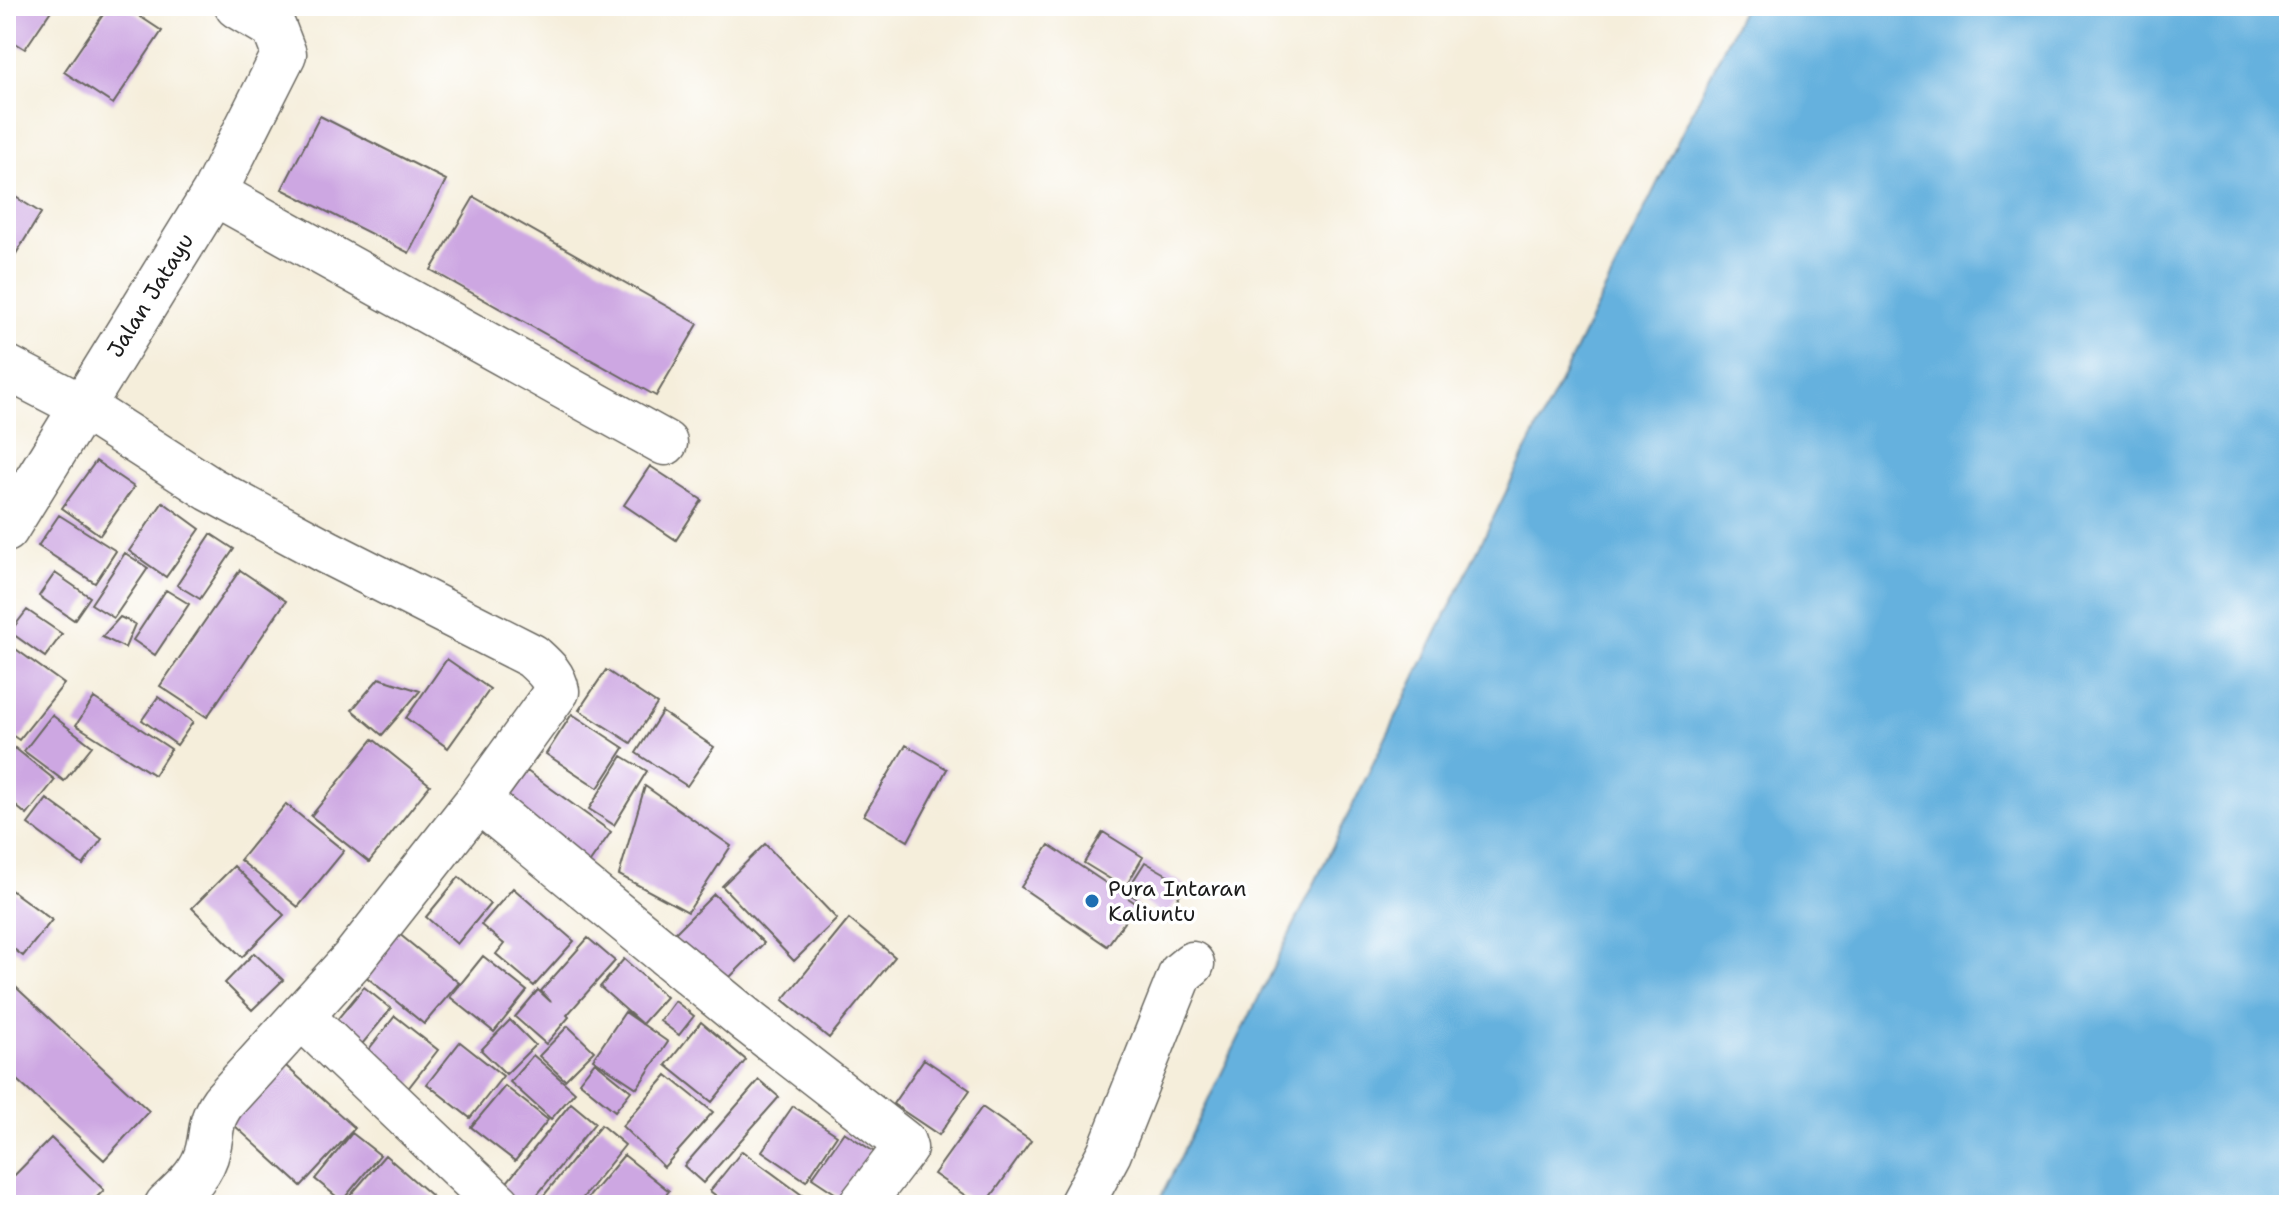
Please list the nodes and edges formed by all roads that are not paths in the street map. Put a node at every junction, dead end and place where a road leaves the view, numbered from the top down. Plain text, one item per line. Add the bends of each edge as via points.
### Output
1 (237, 6) edge
2 (214, 193) junction
3 (6, 367) edge
4 (81, 406) junction
5 (665, 443) dead end
6 (6, 530) edge
7 (478, 800) junction
8 (1192, 964) dead end
9 (302, 1017) junction
10 (167, 1205) edge
11 (499, 1205) edge
12 (861, 1205) edge
13 (1081, 1205) edge

1 - 2 street, Jalan Jatayu via 274,28 284,54
2 - 4 street, Jalan Jatayu
2 - 5 street
3 - 4 street
4 - 6 street, Jalan Jatayu
4 - 7 street via 210,489 532,656 555,681 557,691
7 - 9 street
7 - 12 street via 903,1142 905,1148
8 - 13 street via 1181,973 1109,1153
9 - 10 street via 215,1113 201,1167
9 - 11 street

